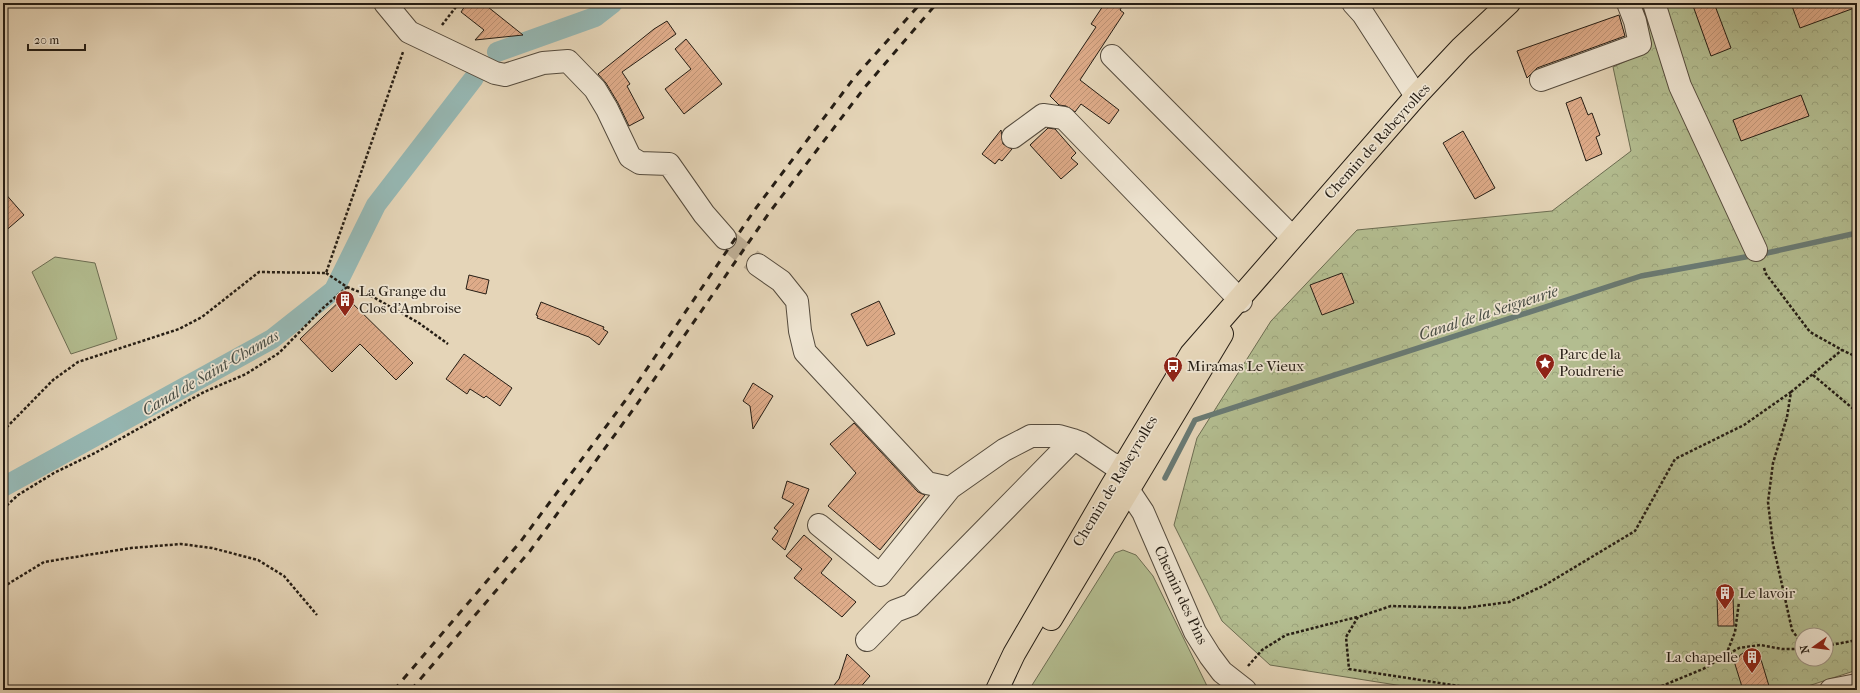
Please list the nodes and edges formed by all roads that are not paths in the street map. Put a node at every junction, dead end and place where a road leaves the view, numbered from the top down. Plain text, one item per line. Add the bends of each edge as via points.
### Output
1 (385, 3) edge
2 (1353, 3) edge
3 (1509, 3) edge
4 (1628, 3) edge
5 (1654, 3) edge
6 (1112, 56) dead end
7 (1541, 80) dead end
8 (1416, 96) junction
9 (1013, 137) dead end
10 (1292, 237) junction
11 (725, 238) tunnel mouth
12 (1759, 257) road end
13 (758, 265) tunnel mouth
14 (1244, 295) junction
15 (1073, 440) junction
16 (1136, 463) junction
17 (950, 488) junction
18 (1119, 489) junction
19 (819, 525) dead end
20 (867, 640) dead end
21 (1857, 685) edge
22 (1240, 686) edge
23 (997, 690) edge
24 (1004, 690) edge
25 (1831, 690) edge

1 - 11 street via 409,32 495,74 504,75 543,63 568,61 595,89 630,157 640,163 669,164 704,214
2 - 8 street via 1363,14
3 - 8 main road, Chemin de Rabeyrolles via 1461,48
4 - 7 street via 1636,21 1640,44
5 - 12 street via 1680,86
6 - 10 street
8 - 10 main road, Chemin de Rabeyrolles
9 - 14 street via 1043,115 1064,118
10 - 14 main road, Chemin de Rabeyrolles
13 - 17 street via 781,281 798,300 800,331 805,352 927,484
14 - 16 main road, Chemin de Rabeyrolles
14 - 16 main road, Chemin de Rabeyrolles via 1191,354
15 - 16 street via 1112,464
15 - 17 street via 1059,436 1030,436 1004,450
15 - 20 street via 911,605 895,610
16 - 18 main road, Chemin de Rabeyrolles
17 - 19 street via 880,575
18 - 22 street, Chemin des Pins via 1143,512 1195,632 1222,672
18 - 23 main road, Chemin de Rabeyrolles via 1014,654
18 - 24 main road, Chemin de Rabeyrolles via 1071,587 1025,662
21 - 25 street

